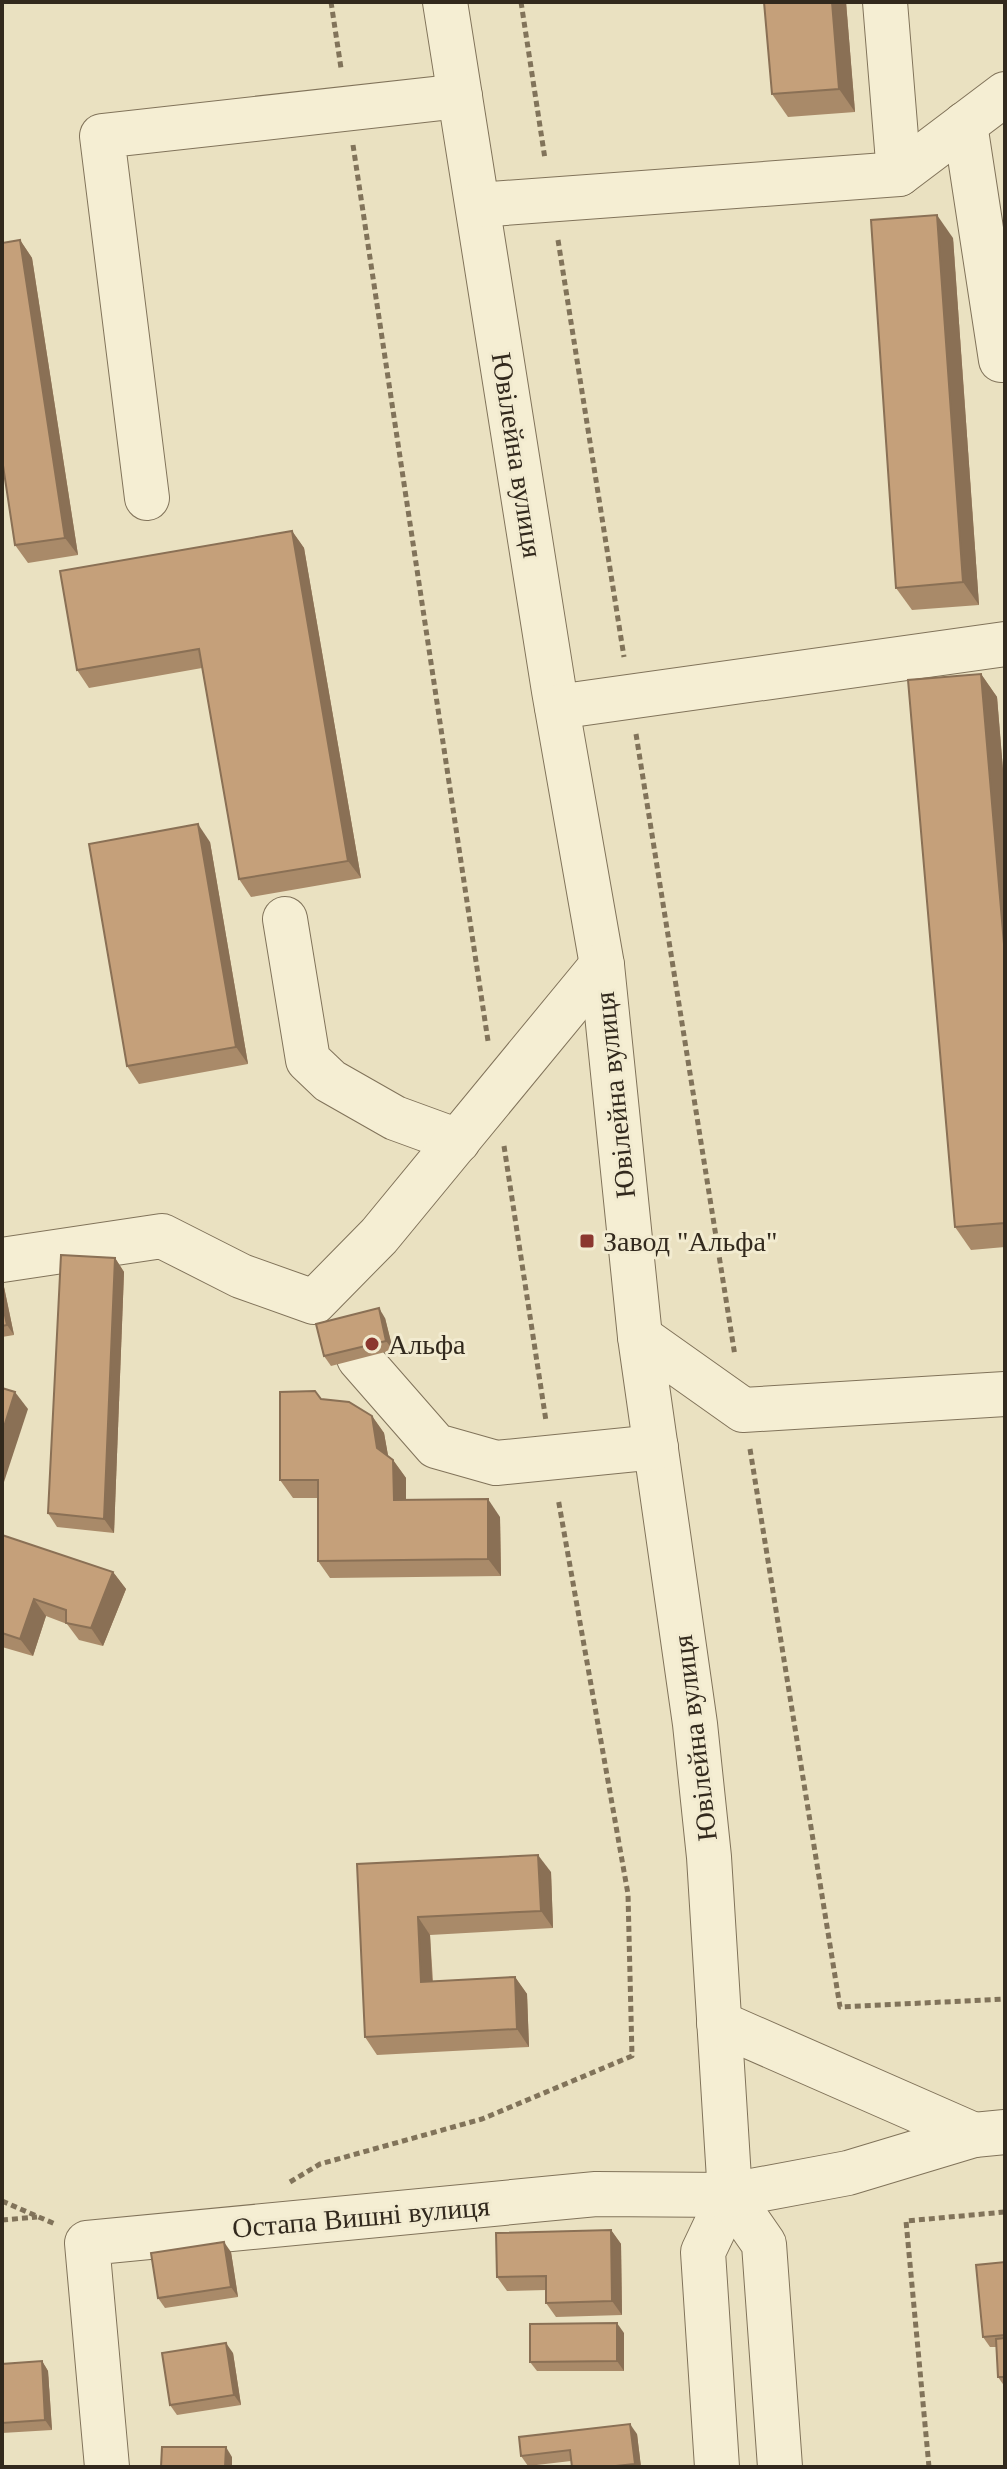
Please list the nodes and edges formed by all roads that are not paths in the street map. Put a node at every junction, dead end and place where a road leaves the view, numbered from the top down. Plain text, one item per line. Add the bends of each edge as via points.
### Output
1 (445, 2) edge
2 (885, 2) edge
3 (1005, 94) edge
4 (460, 96) junction
5 (965, 124) junction
6 (899, 174) junction
7 (478, 205) junction
8 (1001, 360) dead end
9 (147, 498) dead end
10 (1005, 644) edge
11 (557, 707) junction
12 (285, 919) dead end
13 (602, 965) junction
14 (458, 1141) junction
15 (2, 1260) edge
16 (336, 1330) junction
17 (640, 1337) junction
18 (1005, 1394) edge
19 (656, 1447) junction
20 (719, 2023) junction
21 (990, 2133) edge
22 (730, 2195) junction
23 (107, 2467) edge
24 (717, 2467) edge
25 (780, 2467) edge

1 - 4 street, Ювілейна вулиця
2 - 6 street
3 - 5 street
4 - 7 street, Ювілейна вулиця
4 - 9 street via 102,136
5 - 6 street
5 - 8 street
6 - 7 street
7 - 11 street, Ювілейна вулиця
10 - 11 street
11 - 13 street, Ювілейна вулиця
12 - 14 street via 308,1060 330,1081 395,1118
13 - 14 street
13 - 17 street, Ювілейна вулиця
14 - 16 street via 379,1236
15 - 16 street via 162,1236
16 - 19 street via 436,1446 496,1463
17 - 18 street via 743,1410
17 - 19 street, Ювілейна вулиця
19 - 20 street, Ювілейна вулиця via 695,1724
20 - 21 street
20 - 22 street, Ювілейна вулиця
21 - 22 street, Остапа Вишні вулиця via 848,2173
22 - 23 street, Остапа Вишні вулиця via 596,2194 87,2243
22 - 24 street via 703,2252
22 - 25 street via 764,2244

